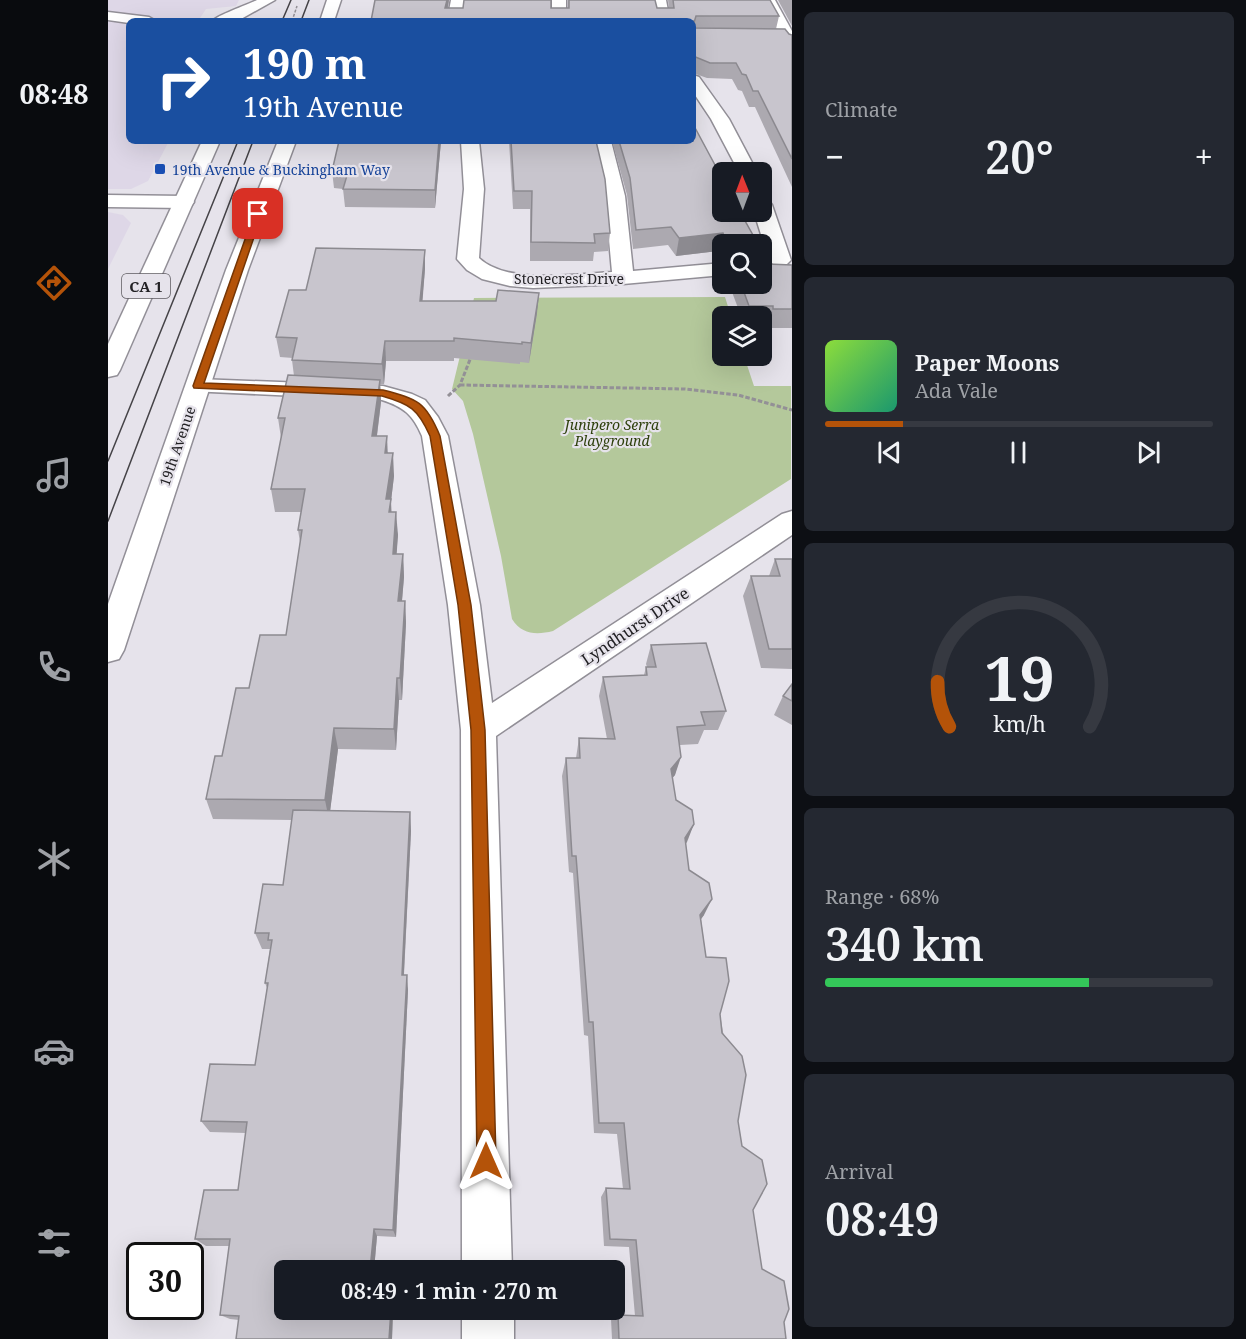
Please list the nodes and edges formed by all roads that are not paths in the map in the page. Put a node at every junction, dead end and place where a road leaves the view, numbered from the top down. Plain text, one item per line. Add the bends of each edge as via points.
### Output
1 (270, 0) edge
2 (334, 0) edge
3 (458, 0) edge
4 (559, 0) edge
5 (659, 0) edge
6 (768, 0) edge
7 (108, 15) edge
8 (128, 18) edge
9 (229, 18) edge
10 (264, 18) edge
11 (328, 18) edge
12 (455, 18) edge
13 (559, 18) edge
14 (662, 18) edge
15 (108, 25) edge
16 (126, 25) edge
17 (786, 40) edge
18 (696, 84) edge
19 (211, 144) edge
20 (286, 144) edge
21 (470, 144) edge
22 (603, 144) edge
23 (743, 162) edge
24 (108, 201) edge
25 (184, 202) junction
26 (767, 222) edge
27 (778, 260) edge
28 (712, 270) edge
29 (623, 278) junction
30 (108, 370) edge
31 (198, 386) junction
32 (792, 521) edge
33 (108, 650) edge
34 (478, 730) junction
35 (488, 1260) edge
36 (488, 1320) edge
37 (488, 1339) edge

1 - 9 main road
1 - 10 main road
2 - 11 main road
3 - 12 main road
4 - 13 main road
5 - 14 main road
6 - 17 main road
7 - 8 main road
15 - 16 main road
18 - 23 main road
19 - 25 main road, CA 1
20 - 31 main road, 19th Avenue
21 - 29 main road, Stonecrest Drive via 474,189 467,250 474,266 500,277 527,280
22 - 29 main road via 615,196
24 - 25 main road
25 - 30 main road, CA 1
26 - 27 main road
28 - 29 main road, Stonecrest Drive
31 - 33 main road, 19th Avenue
31 - 34 main road via 383,393 408,400 425,414 435,436 449,511 469,638
32 - 34 main road, Lyndhurst Drive
34 - 35 main road
36 - 37 main road

